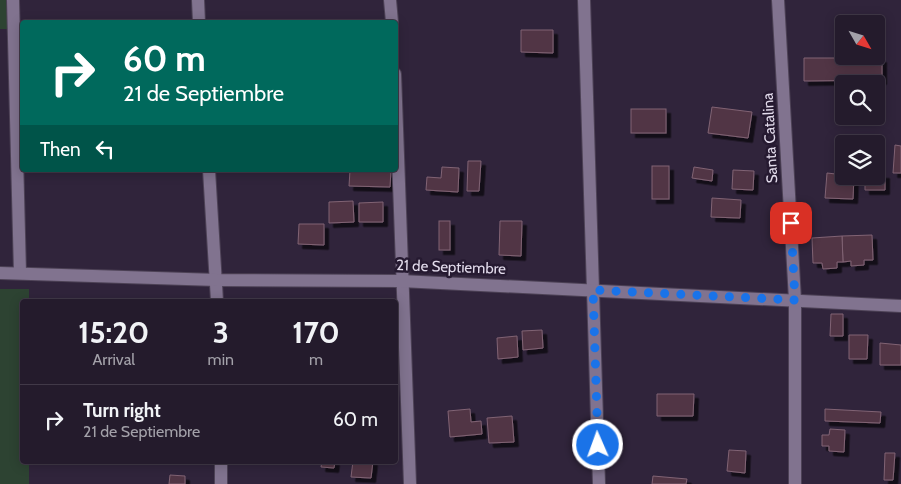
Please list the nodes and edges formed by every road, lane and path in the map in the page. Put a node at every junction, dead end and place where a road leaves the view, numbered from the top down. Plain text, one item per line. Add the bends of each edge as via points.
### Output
1 (13, 0) edge
2 (198, 0) edge
3 (390, 0) edge
4 (584, 0) edge
5 (778, 0) edge
6 (199, 20) edge
7 (392, 20) edge
8 (398, 163) edge
9 (209, 172) edge
10 (0, 273) edge
11 (20, 273) junction
12 (217, 280) junction
13 (402, 281) junction
14 (593, 290) junction
15 (217, 299) edge
16 (795, 300) junction
17 (901, 306) edge
18 (220, 464) edge
19 (221, 484) edge
20 (410, 484) edge
21 (599, 484) edge
22 (795, 484) edge

1 - 11 street
2 - 6 street
3 - 7 street
4 - 14 street
5 - 16 street, Santa Catalina
8 - 13 street
9 - 12 street
10 - 11 street, 21 de Septiembre
11 - 12 street, 21 de Septiembre
12 - 13 street, 21 de Septiembre
12 - 15 street
13 - 14 street, 21 de Septiembre
13 - 20 street
14 - 16 street, 21 de Septiembre
14 - 21 street
16 - 17 street, 21 de Septiembre
16 - 22 street, Santa Catalina
18 - 19 street

